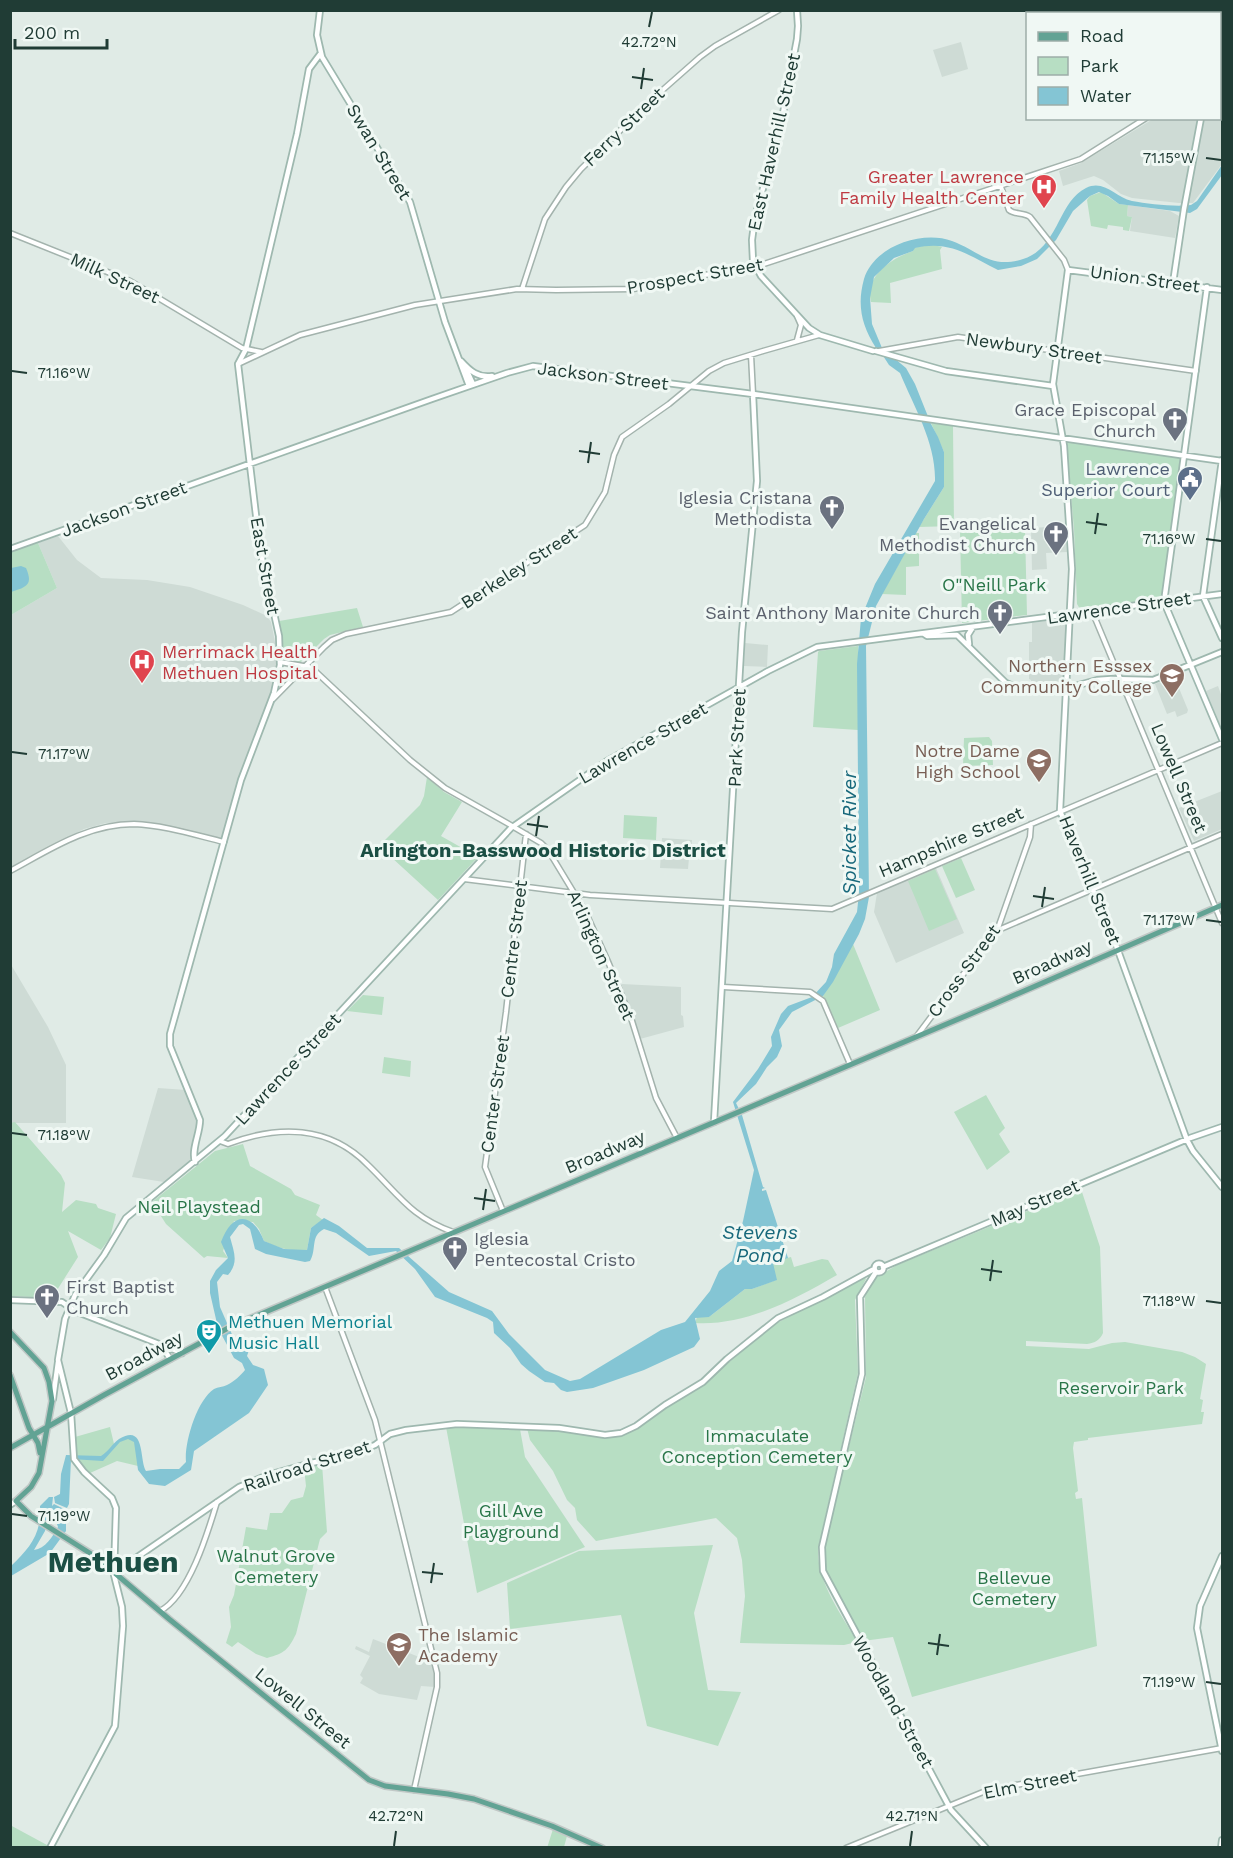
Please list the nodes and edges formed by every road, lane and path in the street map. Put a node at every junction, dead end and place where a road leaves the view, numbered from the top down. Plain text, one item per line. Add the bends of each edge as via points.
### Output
1 (320, 10) edge
2 (779, 10) edge
3 (797, 10) edge
4 (321, 53) junction
5 (1143, 120) edge
6 (1201, 120) edge
7 (1001, 186) junction
8 (10, 234) edge
9 (755, 267) junction
10 (1068, 270) junction
11 (1173, 283) junction
12 (1207, 287) junction
13 (522, 288) junction
14 (1222, 290) edge
15 (439, 301) junction
16 (797, 315) junction
17 (820, 335) junction
18 (797, 340) junction
19 (246, 349) junction
20 (875, 351) junction
21 (261, 352) junction
22 (1057, 352) junction
23 (751, 355) junction
24 (459, 359) junction
25 (238, 364) junction
26 (1196, 371) junction
27 (507, 373) junction
28 (471, 385) junction
29 (691, 386) junction
30 (1053, 386) junction
31 (753, 394) junction
32 (1062, 438) junction
33 (1184, 456) junction
34 (1222, 459) edge
35 (249, 464) junction
36 (10, 549) edge
37 (1222, 594) edge
38 (1203, 596) junction
39 (1164, 602) junction
40 (1092, 611) junction
41 (1071, 614) junction
42 (973, 627) junction
43 (924, 634) junction
44 (1222, 638) edge
45 (970, 646) junction
46 (1222, 652) edge
47 (280, 662) junction
48 (1191, 665) junction
49 (304, 666) junction
50 (1121, 680) junction
51 (740, 687) junction
52 (1067, 688) junction
53 (270, 704) junction
54 (1222, 741) edge
55 (1159, 770) junction
56 (1060, 812) junction
57 (1031, 824) junction
58 (513, 826) junction
59 (526, 834) junction
60 (1222, 834) edge
61 (225, 842) junction
62 (1191, 847) junction
63 (10, 871) edge
64 (464, 879) junction
65 (520, 886) junction
66 (1094, 889) junction
67 (574, 892) junction
68 (728, 903) junction
69 (1222, 905) edge
70 (1216, 907) junction
71 (1222, 923) edge
72 (996, 931) junction
73 (1118, 949) junction
74 (723, 987) junction
75 (506, 1008) joint
76 (915, 1037) junction
77 (850, 1065) junction
78 (714, 1122) junction
79 (1222, 1127) edge
80 (225, 1136) junction
81 (677, 1138) junction
82 (1187, 1140) junction
83 (220, 1141) junction
84 (231, 1143) junction
85 (195, 1148) junction
86 (202, 1156) junction
87 (195, 1162) junction
88 (1222, 1187) edge
89 (503, 1212) junction
90 (454, 1233) junction
91 (875, 1271) junction
92 (325, 1287) junction
93 (10, 1300) edge
94 (69, 1306) junction
95 (10, 1332) edge
96 (160, 1344) junction
97 (182, 1353) junction
98 (170, 1359) junction
99 (58, 1360) junction
100 (10, 1375) edge
101 (52, 1401) junction
102 (71, 1413) junction
103 (48, 1417) junction
104 (56, 1422) junction
105 (46, 1427) junction
106 (34, 1435) junction
107 (381, 1441) junction
108 (43, 1445) junction
109 (10, 1448) edge
110 (41, 1457) junction
111 (23, 1494) junction
112 (16, 1501) junction
113 (217, 1501) junction
114 (10, 1505) edge
115 (25, 1510) junction
116 (1222, 1556) edge
117 (114, 1573) junction
118 (160, 1611) junction
119 (1222, 1750) edge
120 (414, 1790) junction
121 (949, 1806) junction
122 (1222, 1840) edge
123 (50, 1848) edge
124 (602, 1848) edge
125 (846, 1848) edge
126 (986, 1848) edge
127 (1221, 1848) edge

1 - 4 main road via 317,35
2 - 13 street, Ferry Street via 700,57 581,169 545,219
3 - 9 main road, East Haverhill Street via 797,39 781,124 754,225
4 - 15 main road, Swan Street via 410,202
4 - 19 main road via 309,69
5 - 7 street, Prospect Street via 1081,159
6 - 11 main road
7 - 9 street, Prospect Street
7 - 10 street via 1009,210 1025,214 1034,222
8 - 19 street, Milk Street via 130,281
9 - 13 street, Prospect Street via 633,289
9 - 16 main road
10 - 11 main road, Union Street
10 - 22 main road, Haverhill Street
11 - 12 main road, Union Street
12 - 14 main road, Union Street
12 - 26 main road
13 - 15 street, Prospect Street
15 - 21 street, Prospect Street via 327,327
15 - 24 main road, Swan Street
16 - 17 main road
16 - 18 street via 801,325
17 - 18 street, Berkeley Street
17 - 20 main road
18 - 23 street, Berkeley Street
19 - 21 street
19 - 25 main road
20 - 22 street, Newbury Street via 953,337
20 - 30 main road via 946,371
21 - 25 street, Prospect Street
22 - 26 street, Newbury Street
22 - 30 main road, Haverhill Street
23 - 29 street, Berkeley Street via 715,367
23 - 31 street, Park Street
24 - 27 main road via 477,375
24 - 28 main road, Swan Street
25 - 35 main road, East Street
26 - 33 main road
27 - 28 main road, Jackson Street
27 - 29 main road, Jackson Street via 541,367
28 - 35 main road, Jackson Street
29 - 31 main road, Jackson Street
29 - 49 street, Berkeley Street via 622,437 605,492 583,527 449,614 340,636
30 - 32 main road, Haverhill Street
31 - 32 main road, Jackson Street
31 - 51 main road, Park Street via 757,482
32 - 33 main road, Jackson Street
32 - 41 main road, Haverhill Street via 1072,560
33 - 34 main road, Jackson Street
33 - 39 main road
34 - 38 main road
35 - 36 main road, Jackson Street
35 - 47 main road, East Street via 263,571 279,636
37 - 38 main road, Lawrence Street
38 - 39 main road, Lawrence Street
38 - 44 main road
39 - 40 main road, Lawrence Street
39 - 48 main road
40 - 41 main road, Lawrence Street
40 - 50 street, Lowell Street
41 - 42 main road, Lawrence Street
41 - 52 main road, Haverhill Street
42 - 43 main road, Lawrence Street
42 - 45 main road via 968,635
43 - 45 main road via 957,635
43 - 51 main road, Lawrence Street via 817,647
45 - 52 main road via 1013,687
46 - 48 main road
47 - 49 street, Arlington Street
47 - 53 main road, East Street
48 - 50 main road via 1153,681
48 - 54 main road
49 - 53 street, Berkeley Street
49 - 58 street, Arlington Street via 325,680 437,783
50 - 52 main road via 1097,680
50 - 55 street, Lowell Street
51 - 58 main road, Lawrence Street via 607,761
51 - 68 main road, Park Street
52 - 56 main road, Haverhill Street
53 - 61 main road, East Street via 244,771
54 - 55 street, Hampshire Street
55 - 56 street, Hampshire Street
55 - 62 street, Lowell Street
56 - 57 street, Hampshire Street
56 - 66 main road, Haverhill Street
57 - 68 street, Hampshire Street via 832,909
57 - 72 street, Cross Street
58 - 59 street, Arlington Street
58 - 64 main road, Lawrence Street
59 - 65 street, Centre Street
59 - 67 street, Arlington Street via 548,850
60 - 62 street
61 - 63 street via 142,825 110,827 65,841
61 - 85 main road, East Street via 170,1034 170,1046 200,1120
62 - 66 street
62 - 70 street, Lowell Street
64 - 65 street, Hampshire Street
64 - 80 main road, Lawrence Street
65 - 67 street, Hampshire Street
65 - 75 street, Centre Street
66 - 72 street
66 - 73 main road, Haverhill Street
67 - 68 street, Hampshire Street
67 - 81 street, Arlington Street via 624,1000 656,1098
68 - 74 main road, Park Street
69 - 70 main road, Broadway
70 - 71 street, Lowell Street
70 - 73 main road, Broadway
72 - 76 street, Cross Street
73 - 76 main road, Broadway
73 - 82 main road, Haverhill Street
74 - 77 street via 810,992 823,1001
74 - 78 main road, Park Street
75 - 89 street, Center Street via 485,1167
76 - 77 main road, Broadway
77 - 78 main road, Broadway
78 - 81 main road, Broadway
79 - 82 main road, May Street
80 - 83 main road, Lawrence Street
80 - 84 street
81 - 89 main road, Broadway
82 - 88 main road, Haverhill Street
82 - 91 main road, May Street via 884,1267 881,1272
83 - 84 street
83 - 86 main road, Lawrence Street
84 - 90 street via 285,1131 318,1134 354,1152 423,1219
85 - 86 main road
85 - 87 main road, East Street
86 - 87 main road, Lawrence Street
87 - 94 main road, Lawrence Street via 126,1218
89 - 90 main road, Broadway
90 - 92 main road, Broadway
91 - 107 main road, Railroad Street via 778,1318 687,1393 621,1433 451,1425 406,1430
91 - 121 main road, Woodland Street via 860,1297 862,1374 821,1561 826,1580
92 - 97 main road, Broadway via 230,1327
92 - 107 street
93 - 94 main road via 62,1302
94 - 96 main road
94 - 99 main road, Lawrence Street
95 - 101 main road via 44,1368
96 - 97 main road
96 - 98 main road
97 - 98 main road, Broadway
98 - 102 main road, Broadway
99 - 101 main road
99 - 102 main road
100 - 106 main road
101 - 103 main road
102 - 104 main road, Broadway
102 - 117 main road via 74,1460 112,1498 116,1508
103 - 104 main road
103 - 105 main road
104 - 105 main road, Broadway
105 - 106 main road, Broadway
105 - 108 main road
106 - 108 main road
106 - 109 main road, Broadway
106 - 110 main road
107 - 113 main road, Railroad Street via 350,1455 268,1475
107 - 120 street via 438,1677
108 - 110 main road
110 - 111 main road via 37,1477
111 - 112 main road
111 - 115 main road
112 - 114 main road
112 - 115 main road, Lowell Street
113 - 117 main road, Railroad Street
113 - 118 street via 186,1582
115 - 117 main road, Lowell Street
116 - 119 main road via 1200,1606 1197,1628
117 - 118 main road, Lowell Street
117 - 123 main road via 123,1626 115,1726
118 - 120 main road, Lowell Street via 364,1777 385,1786
119 - 121 street, Elm Street via 988,1790
120 - 124 main road, Lowell Street via 474,1799
121 - 125 street, Elm Street
121 - 126 main road, Woodland Street
122 - 127 main road

